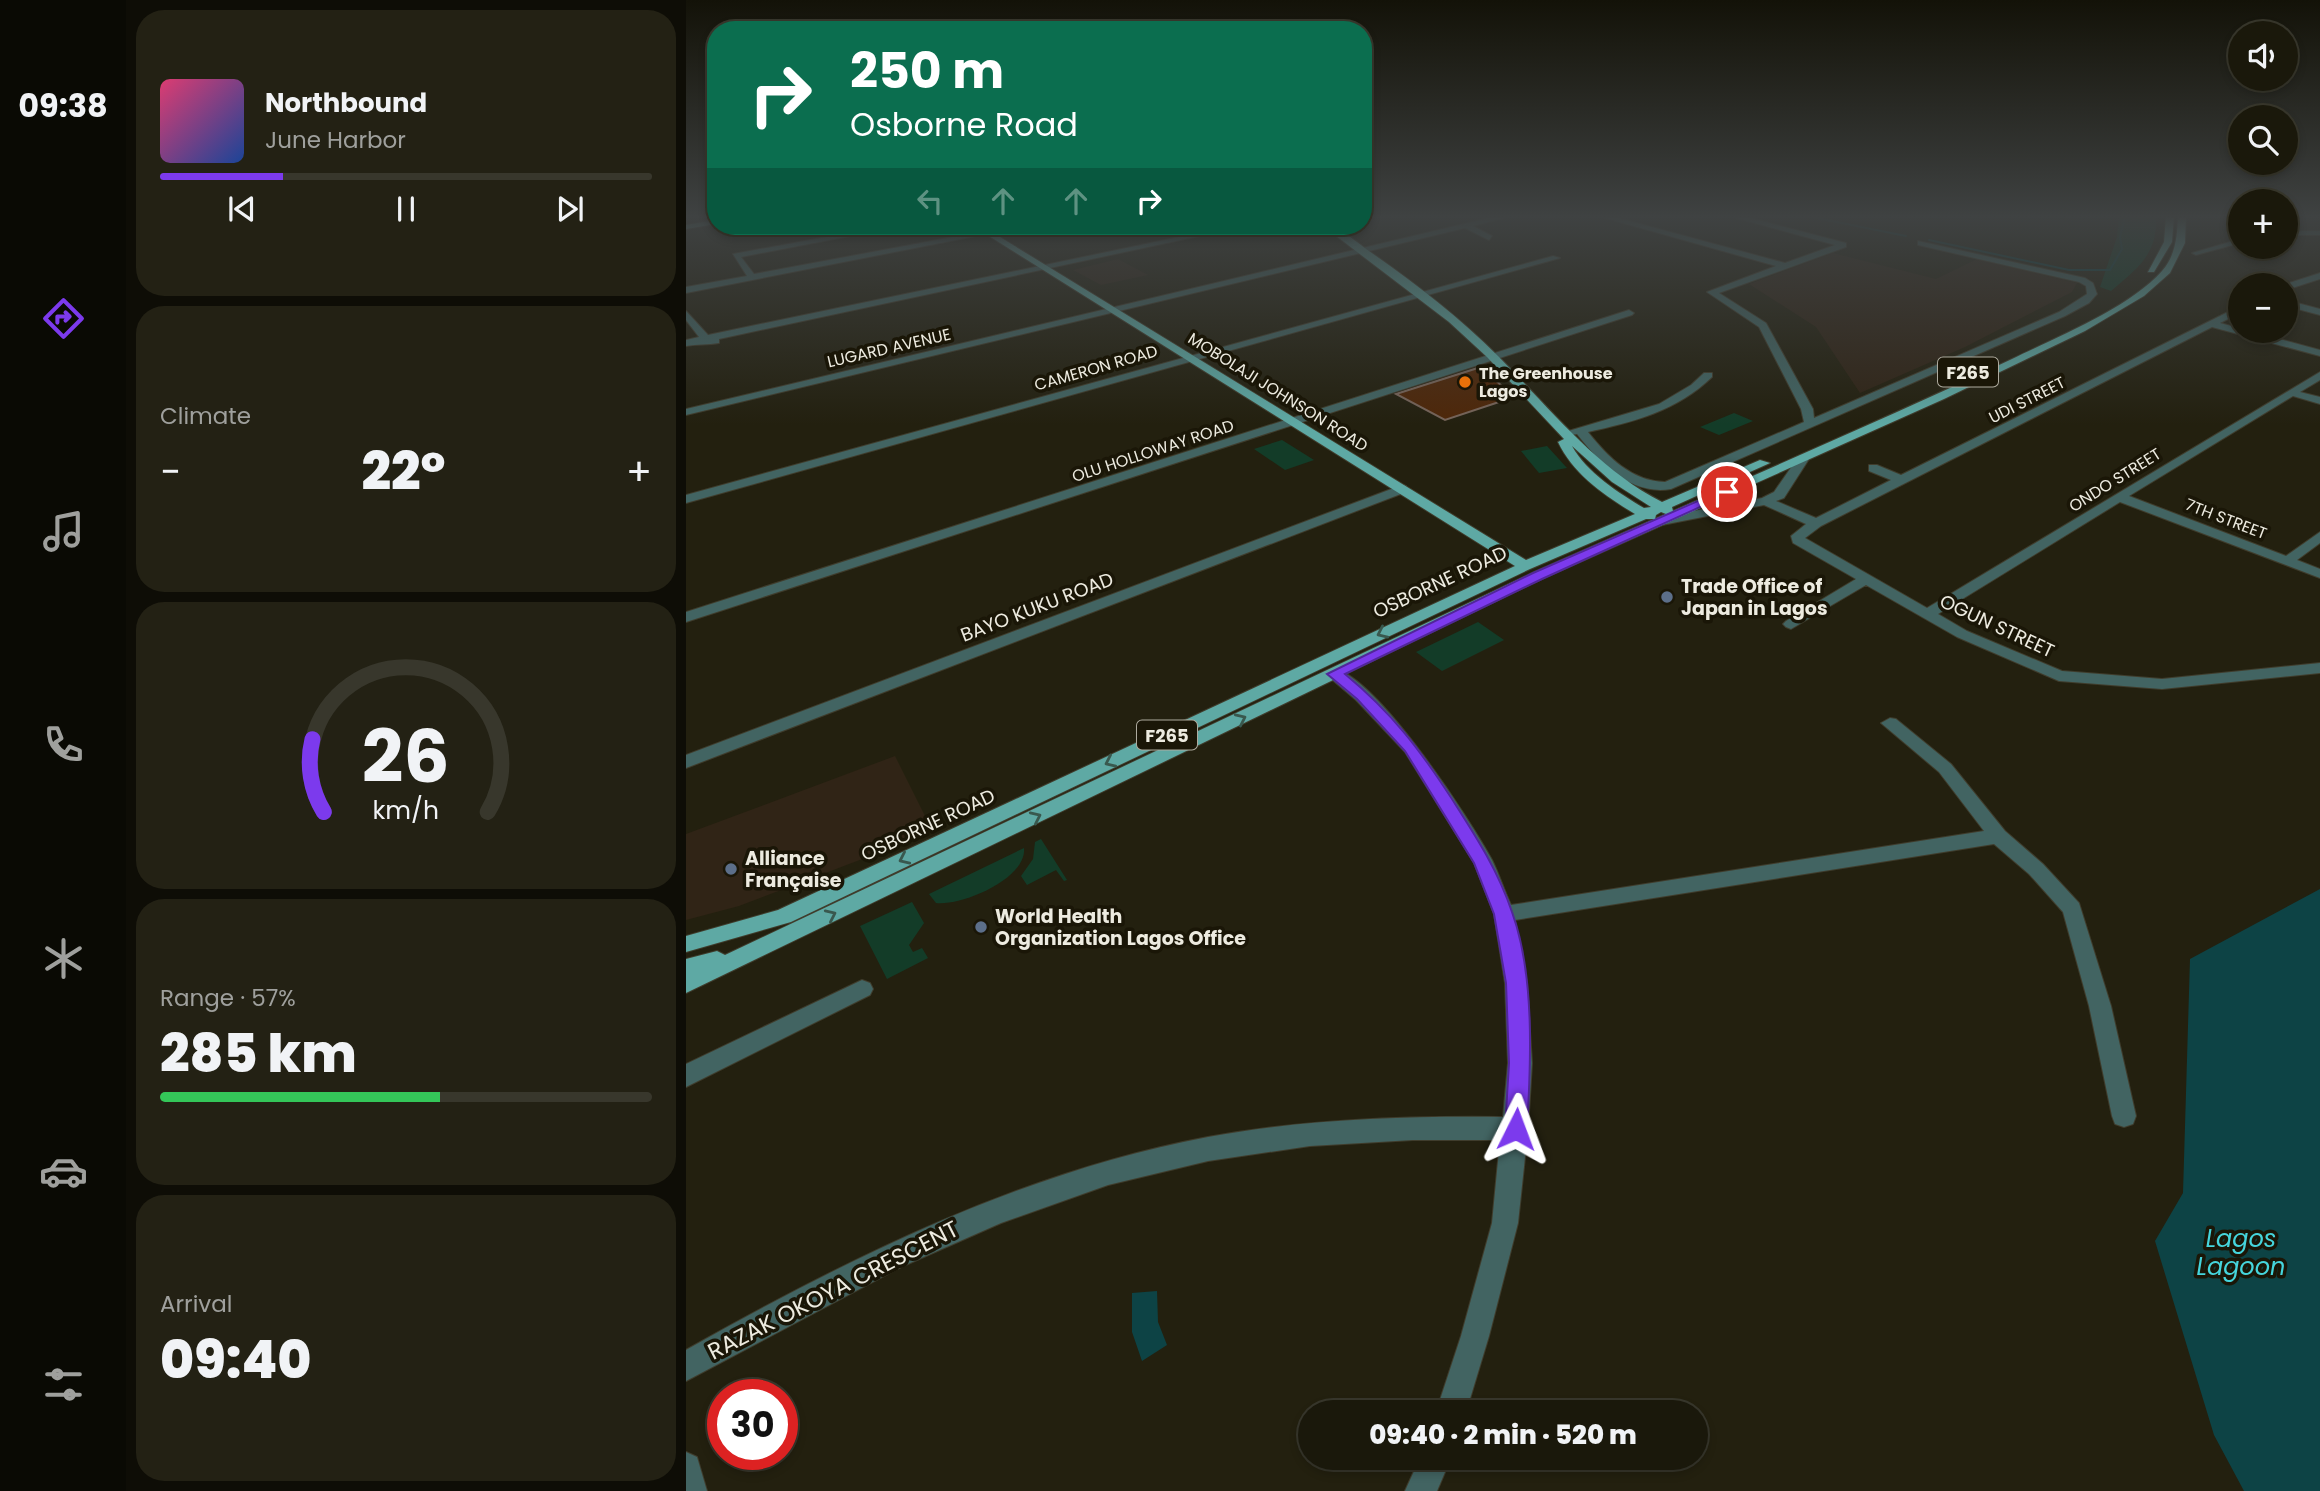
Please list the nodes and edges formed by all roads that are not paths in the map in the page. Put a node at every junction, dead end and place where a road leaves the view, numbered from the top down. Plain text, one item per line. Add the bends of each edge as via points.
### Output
1 (708, 286) edge
2 (958, 286) edge
3 (1075, 286) edge
4 (1214, 286) edge
5 (1410, 286) edge
6 (1457, 286) edge
7 (1730, 286) edge
8 (2090, 286) edge
9 (2134, 286) edge
10 (2150, 286) edge
11 (686, 290) edge
12 (1423, 295) junction
13 (805, 306) dead end
14 (2298, 306) edge
15 (1111, 310) junction
16 (2320, 312) edge
17 (1629, 313) dead end
18 (686, 314) edge
19 (2228, 315) edge
20 (813, 316) junction
21 (2212, 324) junction
22 (797, 328) dead end
23 (706, 339) junction
24 (686, 344) edge
25 (2320, 353) edge
26 (1492, 356) junction
27 (1192, 357) junction
28 (2320, 374) edge
29 (1708, 375) dead end
30 (2290, 392) junction
31 (2320, 401) edge
32 (686, 412) edge
33 (1296, 422) junction
34 (1810, 422) junction
35 (1572, 433) junction
36 (1802, 458) junction
37 (1873, 468) dead end
38 (1595, 480) junction
39 (1902, 480) junction
40 (1720, 481) junction
41 (1623, 487) junction
42 (1402, 489) junction
43 (1779, 495) junction
44 (2119, 497) junction
45 (686, 499) edge
46 (1765, 501) junction
47 (1661, 514) junction
48 (1822, 520) junction
49 (1600, 532) junction
50 (2320, 536) edge
51 (2287, 561) junction
52 (1525, 566) junction
53 (2320, 574) edge
54 (1866, 579) junction
55 (1927, 614) junction
56 (686, 617) edge
57 (1791, 624) dead end
58 (2320, 668) edge
59 (1335, 674) junction
60 (1890, 723) dead end
61 (686, 762) edge
62 (1998, 836) junction
63 (1504, 914) junction
64 (686, 944) edge
65 (769, 945) junction
66 (686, 968) edge
67 (686, 984) edge
68 (862, 989) dead end
69 (686, 1076) edge
70 (2124, 1116) dead end
71 (1516, 1129) junction
72 (686, 1366) edge
73 (1454, 1400) edge
74 (686, 1468) edge
75 (1431, 1470) edge
76 (691, 1491) edge
77 (1422, 1491) edge

1 - 11 street
2 - 20 street
3 - 15 main road, MOBOLAJI JOHNSON ROAD
4 - 15 street, LUGARD AVENUE
5 - 12 main road
6 - 12 street, CAMERON ROAD
7 - 34 street via 1712,292 1763,326
8 - 34 street via 2092,294 2086,301 2063,314
9 - 40 main road, OSBORNE ROAD / F265 via 2100,309 1862,422
10 - 36 main road, OSBORNE ROAD / F265 via 2061,340
12 - 26 main road
12 - 27 street, CAMERON ROAD
13 - 20 street
14 - 16 street
15 - 27 main road, MOBOLAJI JOHNSON ROAD
15 - 32 street, LUGARD AVENUE
17 - 26 street, OLU HOLLOWAY ROAD
18 - 23 street
19 - 21 street, UDI STREET
20 - 23 street
21 - 25 street
21 - 39 street, UDI STREET
22 - 23 street via 719,341
23 - 24 street
26 - 33 street, OLU HOLLOWAY ROAD
26 - 35 main road
27 - 33 main road, MOBOLAJI JOHNSON ROAD
27 - 45 street, CAMERON ROAD
28 - 30 street, ONDO STREET
29 - 35 street via 1667,403
30 - 31 street
30 - 44 street, ONDO STREET
33 - 42 main road, MOBOLAJI JOHNSON ROAD
33 - 56 street, OLU HOLLOWAY ROAD
34 - 35 street via 1660,487 1631,480
35 - 38 main road via 1563,444
35 - 41 main road
36 - 43 street
36 - 47 main road, OSBORNE ROAD / F265
37 - 39 street
38 - 47 main road
38 - 49 main road via 1613,512 1612,523
39 - 48 street, UDI STREET
40 - 41 main road via 1658,493
40 - 47 main road, OSBORNE ROAD / F265
41 - 47 main road
42 - 52 main road, MOBOLAJI JOHNSON ROAD
42 - 61 street, BAYO KUKU ROAD
43 - 46 street
43 - 48 street
44 - 51 street, 7TH STREET
44 - 55 street, ONDO STREET
46 - 47 street
46 - 48 street
47 - 49 main road, OSBORNE ROAD / F265
47 - 59 main road, OSBORNE ROAD / F265
48 - 54 street, OGUN STREET via 1798,540
49 - 52 main road, OSBORNE ROAD / F265
50 - 51 street
51 - 53 street, 7TH STREET
52 -> 64 main road, OSBORNE ROAD / F265 via 784,916
54 - 55 street, OGUN STREET
54 - 57 street
55 - 58 street, OGUN STREET via 2009,657 2059,676 2162,684
59 - 63 street via 1411,748 1483,862
65 -> 59 main road, OSBORNE ROAD / F265
60 - 62 street via 1945,768
62 - 63 street
62 - 70 street via 2072,909 2088,957
63 - 71 street via 1516,983 1520,1063
65 - 66 main road, F265
65 - 67 main road
68 - 69 street
71 - 72 street, RAZAK OKOYA CRESCENT via 1301,1135 1110,1172 963,1224 774,1315
71 - 73 street via 1505,1223
74 - 76 street
75 - 77 street

